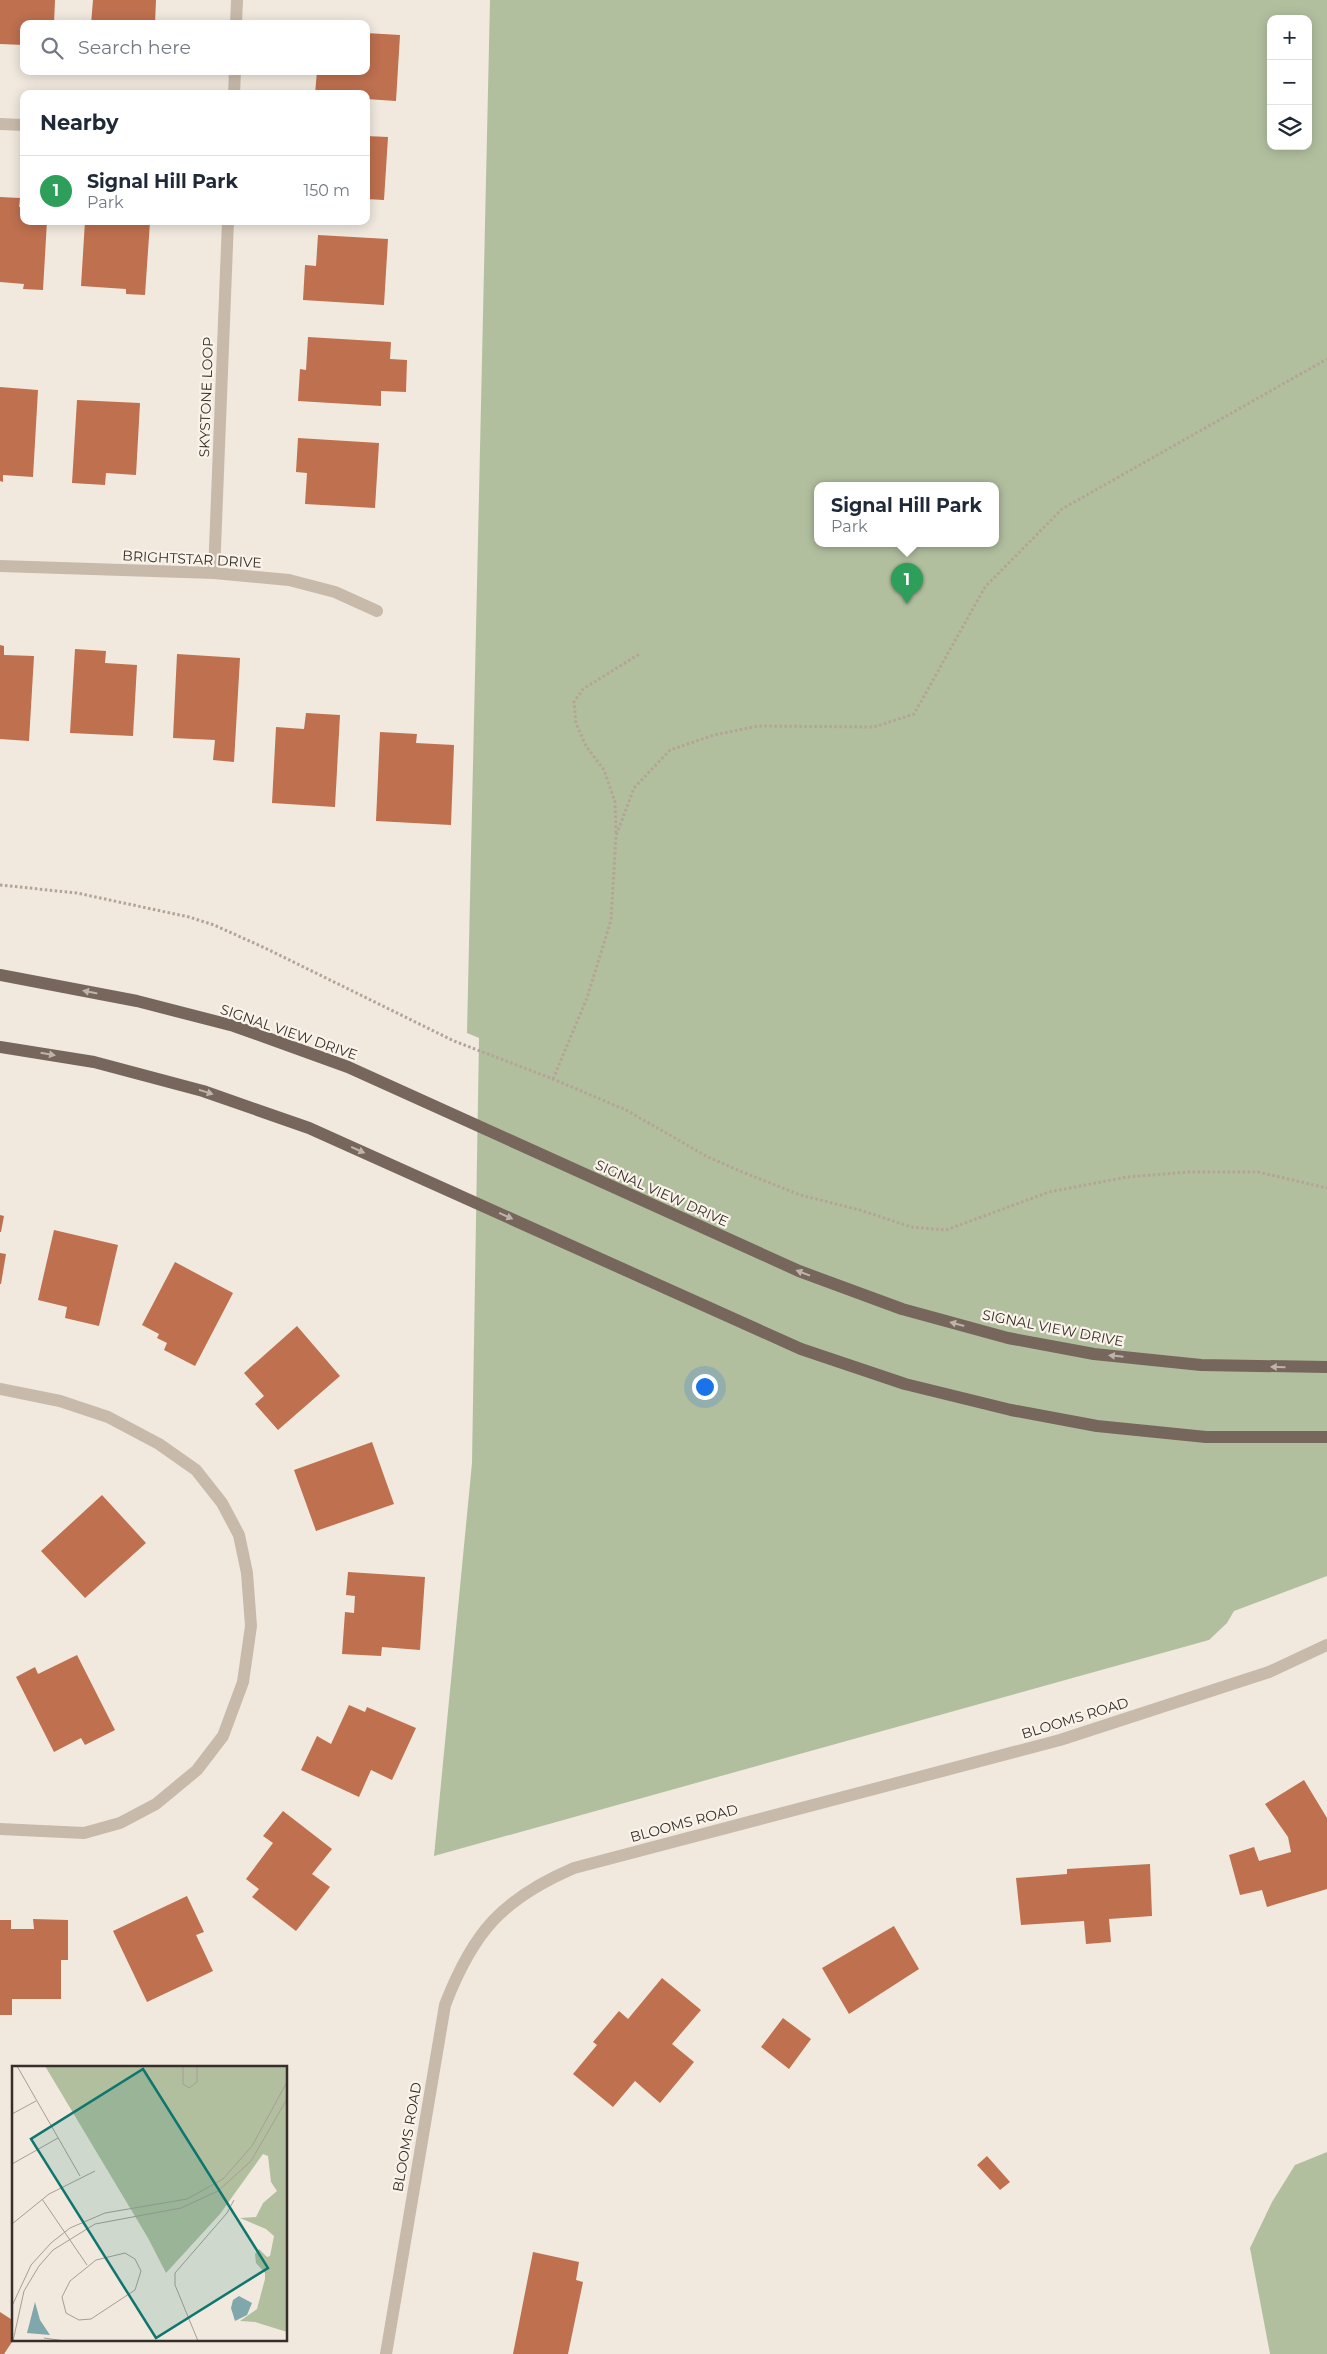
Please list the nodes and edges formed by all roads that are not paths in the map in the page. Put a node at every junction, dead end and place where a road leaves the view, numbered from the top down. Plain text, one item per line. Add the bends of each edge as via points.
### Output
1 (237, 0) edge
2 (236, 20) edge
3 (234, 75) edge
4 (234, 90) edge
5 (0, 124) edge
6 (20, 125) edge
7 (228, 225) edge
8 (0, 566) edge
9 (214, 573) junction
10 (377, 611) dead end
11 (0, 975) edge
12 (0, 1047) edge
13 (1327, 1366) edge
14 (0, 1390) edge
15 (1327, 1437) edge
16 (1327, 1646) edge
17 (0, 1829) edge
18 (386, 2354) edge

1 - 2 street
3 - 4 street
5 - 6 street
7 - 9 street, SKYSTONE LOOP
8 - 9 street, BRIGHTSTAR DRIVE
9 - 10 street, BRIGHTSTAR DRIVE via 289,580 336,592
13 -> 11 main road, SIGNAL VIEW DRIVE via 1201,1365 1094,1354 1008,1338 902,1309 799,1271 348,1067 234,1026 138,1001
12 -> 15 main road via 94,1062 203,1091 308,1128 802,1349 905,1384 1011,1410 1097,1426 1206,1436
14 - 17 street via 60,1401 108,1417 159,1444 196,1470 222,1503 239,1535 247,1573 251,1626 242,1682 223,1736 197,1770 156,1804 120,1822 84,1833
16 - 18 street, BLOOMS ROAD via 1269,1672 1060,1740 574,1868 544,1881 510,1904 482,1933 460,1967 445,2005

